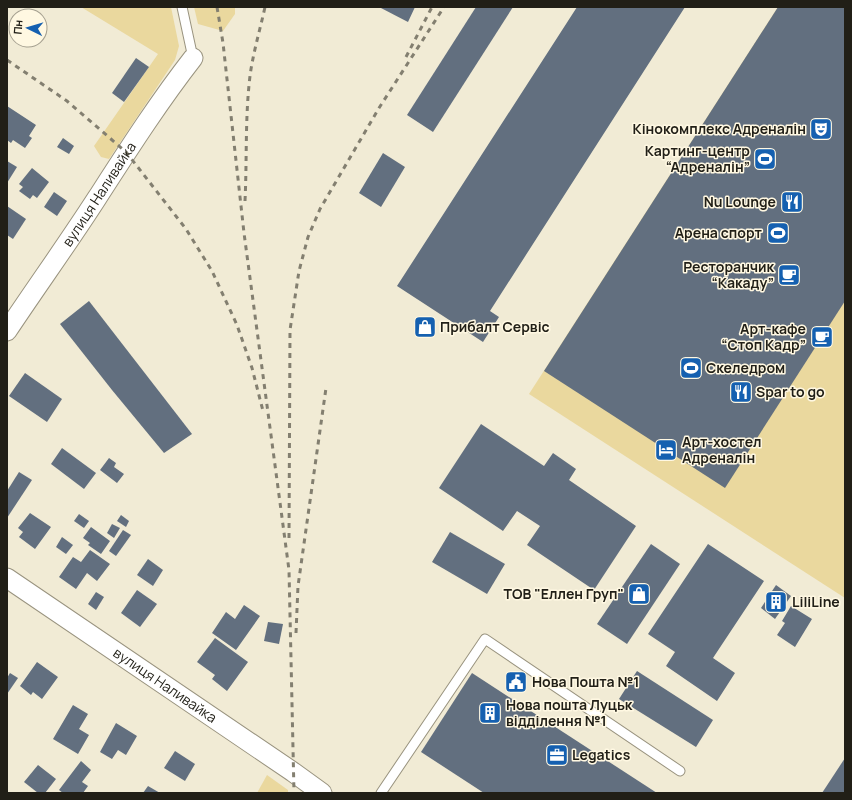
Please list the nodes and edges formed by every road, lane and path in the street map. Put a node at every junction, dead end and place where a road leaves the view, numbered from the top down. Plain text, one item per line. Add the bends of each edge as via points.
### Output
1 (182, 7) edge
2 (193, 58) joint
3 (7, 331) edge
4 (7, 578) edge
5 (680, 771) dead end
6 (322, 793) edge
7 (381, 793) edge

1 - 2 lane
2 - 3 street, вулиця Наливайка via 126,152
4 - 6 street, вулиця Наливайка
5 - 7 lane via 485,639

